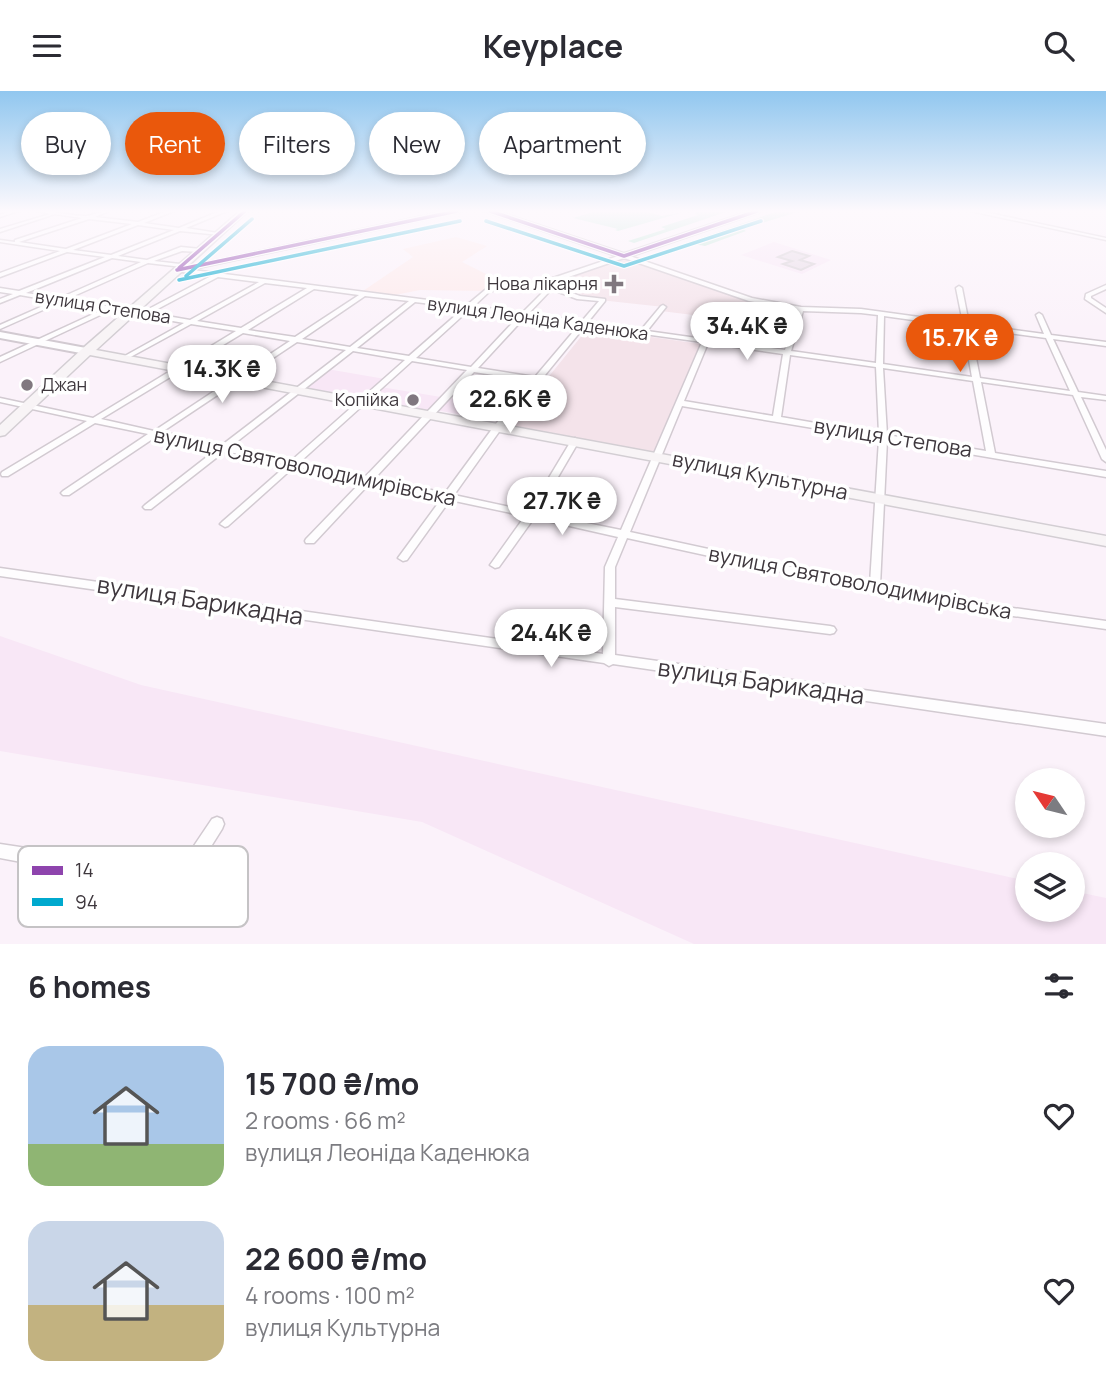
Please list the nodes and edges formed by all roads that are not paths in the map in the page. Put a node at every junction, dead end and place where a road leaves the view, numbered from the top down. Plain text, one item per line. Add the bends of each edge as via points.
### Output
1 (62, 251) edge
2 (70, 251) edge
3 (120, 251) edge
4 (177, 251) edge
5 (198, 251) edge
6 (258, 251) edge
7 (607, 251) edge
8 (626, 251) edge
9 (639, 251) edge
10 (616, 254) junction
11 (106, 256) junction
12 (624, 256) junction
13 (146, 262) junction
14 (180, 267) junction
15 (0, 275) edge
16 (218, 275) junction
17 (264, 282) junction
18 (542, 284) junction
19 (517, 286) junction
20 (1106, 287) edge
21 (312, 288) junction
22 (959, 288) dead end
23 (0, 290) edge
24 (19, 293) junction
25 (363, 295) junction
26 (1088, 299) junction
27 (63, 300) junction
28 (0, 301) edge
29 (413, 301) junction
30 (1106, 302) edge
31 (744, 305) dead end
32 (468, 307) junction
33 (663, 307) dead end
34 (111, 308) junction
35 (802, 309) junction
36 (130, 311) junction
37 (1106, 311) edge
38 (143, 314) junction
39 (1039, 315) dead end
40 (523, 316) junction
41 (881, 316) junction
42 (190, 322) junction
43 (580, 325) junction
44 (0, 327) edge
45 (966, 327) junction
46 (242, 330) junction
47 (641, 334) junction
48 (0, 335) edge
49 (1049, 338) junction
50 (298, 339) junction
51 (39, 342) junction
52 (705, 342) junction
53 (1106, 344) edge
54 (352, 349) junction
55 (86, 351) junction
56 (787, 353) junction
57 (125, 358) junction
58 (411, 358) junction
59 (0, 360) edge
60 (879, 365) junction
61 (179, 368) junction
62 (472, 369) junction
63 (235, 378) junction
64 (975, 379) junction
65 (537, 380) junction
66 (296, 390) junction
67 (1076, 393) junction
68 (1106, 398) edge
69 (0, 400) edge
70 (362, 402) junction
71 (680, 403) junction
72 (25, 406) junction
73 (427, 414) junction
74 (778, 419) junction
75 (92, 421) junction
76 (498, 427) junction
77 (0, 432) edge
78 (155, 435) junction
79 (883, 436) junction
80 (575, 441) junction
81 (219, 449) junction
82 (991, 454) junction
83 (656, 456) junction
84 (1106, 459) edge
85 (292, 464) junction
86 (5, 474) dead end
87 (1106, 474) edge
88 (365, 480) junction
89 (66, 493) dead end
90 (445, 496) junction
91 (880, 498) junction
92 (148, 507) dead end
93 (531, 515) junction
94 (225, 524) dead end
95 (622, 534) junction
96 (310, 541) dead end
97 (1106, 541) edge
98 (402, 558) dead end
99 (495, 565) dead end
100 (0, 572) edge
101 (875, 587) junction
102 (610, 602) junction
103 (1106, 625) edge
104 (830, 630) dead end
105 (609, 661) junction
106 (1106, 730) edge
107 (217, 824) dead end
108 (203, 846) edge
109 (0, 851) edge
110 (18, 854) edge

1 - 15 street
2 - 11 street, вулиця Леоніда Каденюка
3 - 11 street
4 - 13 street
5 - 14 main road
6 - 14 street
7 - 10 street
8 - 10 street
9 - 12 street
10 - 12 street
10 - 19 street
11 - 13 street, вулиця Леоніда Каденюка
11 - 24 street
12 - 18 street
12 - 35 street via 751,300
13 - 14 street, вулиця Леоніда Каденюка
13 - 27 street
14 - 16 street, вулиця Леоніда Каденюка
14 - 36 main road
16 - 17 street, вулиця Леоніда Каденюка
16 - 38 street
17 - 21 street, вулиця Леоніда Каденюка
17 - 42 street
18 - 19 street
18 - 40 street via 547,294
18 - 43 street via 579,298 603,300
19 - 32 street via 501,285 487,291
20 - 26 street
21 - 25 street, вулиця Леоніда Каденюка
21 - 46 street
22 - 45 street
23 - 24 street, вулиця Степова
24 - 27 street, вулиця Степова
24 - 28 street
25 - 29 street, вулиця Леоніда Каденюка
25 - 50 street
26 - 30 street
26 - 37 street
27 - 34 street, вулиця Степова
27 - 44 street
29 - 32 street, вулиця Леоніда Каденюка
29 - 54 street
31 - 52 street via 719,317
32 - 40 street, вулиця Леоніда Каденюка
32 - 58 street
33 - 47 street
34 - 36 street, вулиця Степова
34 - 51 street
35 - 41 street
35 - 56 street
36 - 38 street, вулиця Степова
36 - 55 main road
38 - 42 street, вулиця Степова
39 - 49 street
40 - 43 street, вулиця Леоніда Каденюка
40 - 62 street
41 - 45 street
41 - 60 street
42 - 46 street, вулиця Степова
42 - 57 street
43 - 47 street, вулиця Леоніда Каденюка
43 - 65 street
45 - 49 street
45 - 64 street
46 - 50 street, вулиця Степова
46 - 61 street
47 - 52 street, вулиця Леоніда Каденюка
48 - 51 street, вулиця Культурна
49 - 53 street
49 - 67 street
50 - 54 street, вулиця Степова
50 - 63 street
51 - 55 street, вулиця Культурна
51 - 59 street
52 - 56 street, вулиця Леоніда Каденюка
52 - 71 street
54 - 58 street, вулиця Степова
54 - 66 street
55 - 57 main road, вулиця Культурна
55 - 72 main road
56 - 60 street, вулиця Леоніда Каденюка
56 - 74 street
57 - 61 main road, вулиця Культурна
58 - 62 street, вулиця Степова
58 - 70 street
60 - 64 street, вулиця Леоніда Каденюка
60 - 79 street
61 - 63 main road, вулиця Культурна
61 - 75 street
62 - 65 street, вулиця Степова
62 - 73 street
63 - 66 main road, вулиця Культурна
63 - 78 street
64 - 67 street, вулиця Леоніда Каденюка
64 - 82 street
65 - 76 street
66 - 70 main road, вулиця Культурна
66 - 81 street
67 - 68 street, вулиця Леоніда Каденюка
67 - 84 street
69 - 72 street, вулиця Святоволодимирівська
70 - 73 main road, вулиця Культурна
70 - 85 street
71 - 74 street, вулиця Степова
71 - 83 street
72 - 75 street, вулиця Святоволодимирівська
72 - 77 main road
73 - 76 main road, вулиця Культурна
73 - 88 street
74 - 79 street, вулиця Степова
75 - 78 street, вулиця Святоволодимирівська
75 - 86 street
76 - 80 main road, вулиця Культурна
76 - 90 street
78 - 81 street, вулиця Святоволодимирівська
78 - 89 street
79 - 82 street, вулиця Степова
79 - 91 street
80 - 83 main road, вулиця Культурна
80 - 93 street
81 - 85 street, вулиця Святоволодимирівська
81 - 92 street
82 - 87 street, вулиця Степова
83 - 91 main road, вулиця Культурна
83 - 95 street
85 - 88 street, вулиця Святоволодимирівська
85 - 94 street
88 - 90 street, вулиця Святоволодимирівська
88 - 96 street
90 - 93 street, вулиця Святоволодимирівська
90 - 98 street
91 - 97 main road, вулиця Культурна
91 - 101 street
93 - 95 street, вулиця Святоволодимирівська
93 - 99 street
95 - 101 street, вулиця Святоволодимирівська
95 - 102 street via 610,568
100 - 105 street, вулиця Барикадна
101 - 103 street, вулиця Святоволодимирівська via 928,600
102 - 104 street
102 - 105 street
105 - 106 street, вулиця Барикадна
107 - 108 street
109 - 110 street

